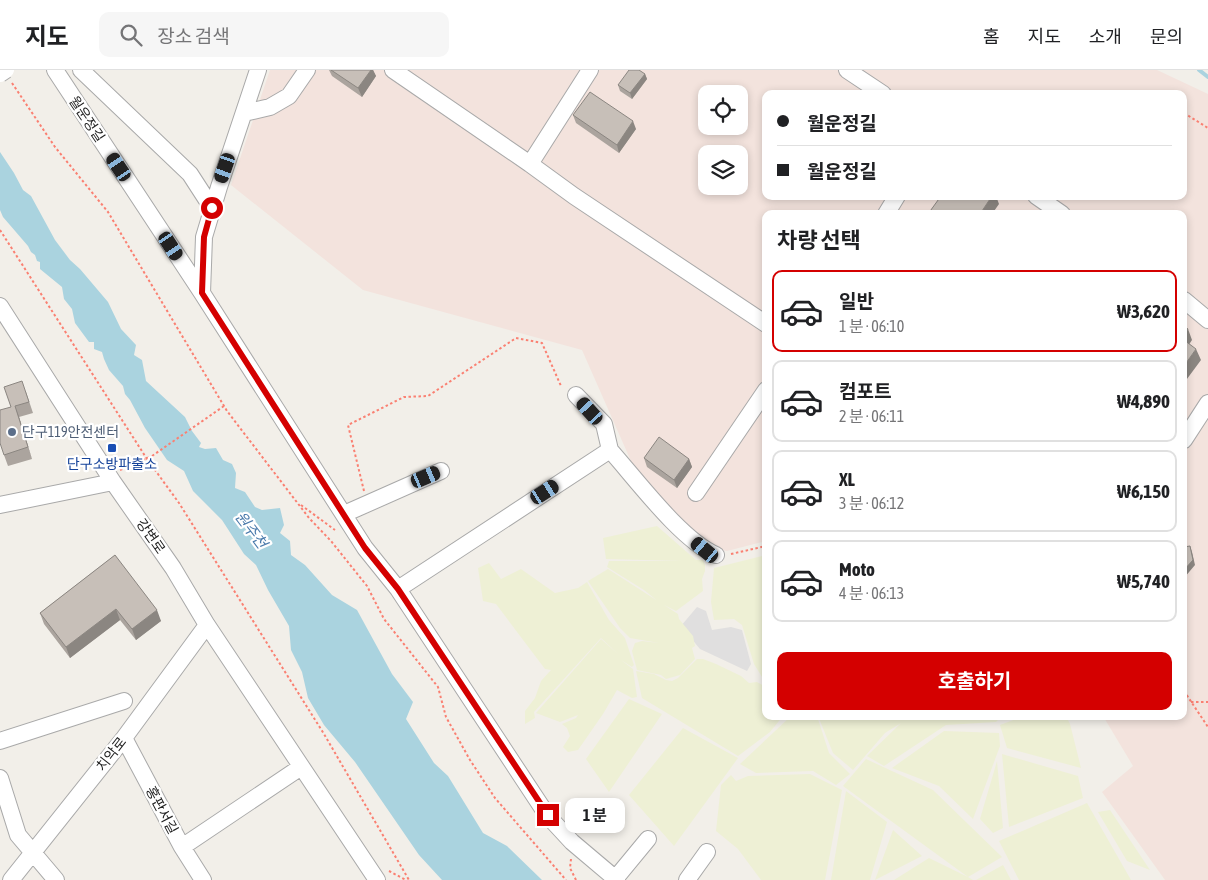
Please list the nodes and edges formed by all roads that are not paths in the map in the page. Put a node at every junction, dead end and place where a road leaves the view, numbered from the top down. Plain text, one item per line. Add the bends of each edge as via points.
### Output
1 (55, 70) edge
2 (81, 70) edge
3 (258, 70) edge
4 (307, 70) edge
5 (393, 70) edge
6 (590, 70) edge
7 (846, 70) edge
8 (877, 90) edge
9 (244, 113) junction
10 (530, 164) junction
11 (1042, 200) edge
12 (212, 208) junction
13 (1056, 210) edge
14 (202, 293) junction
15 (1187, 302) edge
16 (0, 306) edge
17 (1208, 320) edge
18 (762, 321) edge
19 (576, 395) dead end
20 (762, 401) edge
21 (1208, 403) edge
22 (1187, 435) edge
23 (610, 450) junction
24 (441, 471) dead end
25 (111, 478) junction
26 (696, 493) dead end
27 (0, 505) edge
28 (344, 514) junction
29 (716, 555) road end
30 (398, 589) junction
31 (207, 624) junction
32 (124, 701) dead end
33 (124, 738) junction
34 (0, 741) edge
35 (301, 766) junction
36 (0, 778) edge
37 (648, 839) dead end
38 (182, 847) junction
39 (33, 852) junction
40 (707, 852) dead end
41 (616, 879) edge
42 (11, 880) edge
43 (56, 880) edge
44 (202, 880) edge
45 (377, 880) edge
46 (687, 880) edge

1 - 14 street, 월운정길
2 - 12 street via 190,174
3 - 9 street
4 - 9 street via 289,96 270,107
5 - 10 street
6 - 10 street
7 - 8 street
9 - 12 street
10 - 18 street
11 - 13 street
12 - 14 street via 204,237
14 - 28 street, 월운정길
15 - 17 street
16 - 25 street, 강변로
19 - 23 street via 604,424
20 - 26 street
21 - 22 street
23 - 29 street via 688,535
23 - 30 street
24 - 28 street
25 - 27 street
25 - 31 street, 강변로
28 - 30 street, 월운정길 via 365,548
30 - 41 street, 월운정길 via 548,815 572,842
31 - 33 street, 치악로
31 - 35 street, 강변로
32 - 34 street
33 - 38 street, 홍판서길
33 - 39 street, 치악로
35 - 38 street
35 - 45 street, 강변로
36 - 39 street via 18,835
37 - 41 street
38 - 44 street, 홍판서길
39 - 42 street, 치악로
39 - 43 street
40 - 46 street

